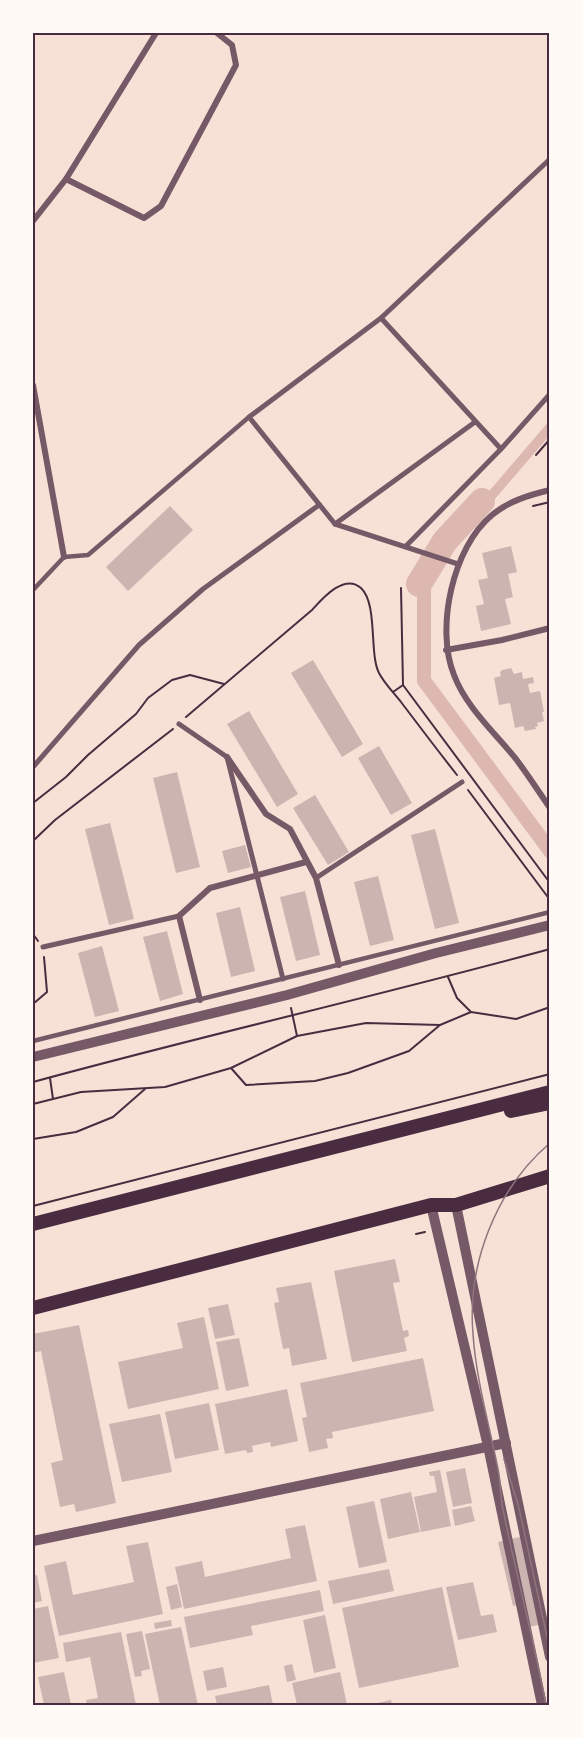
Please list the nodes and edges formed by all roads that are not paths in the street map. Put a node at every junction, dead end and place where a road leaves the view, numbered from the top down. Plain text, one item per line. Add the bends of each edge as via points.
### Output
1 (156, 33) edge
2 (217, 33) edge
3 (550, 159) edge
4 (66, 179) junction
5 (33, 221) edge
6 (381, 318) junction
7 (33, 385) edge
8 (550, 394) edge
9 (249, 417) junction
10 (475, 422) junction
11 (501, 449) junction
12 (550, 490) edge
13 (319, 505) junction
14 (335, 524) junction
15 (406, 546) junction
16 (64, 556) junction
17 (458, 564) junction
18 (33, 590) edge
19 (550, 628) edge
20 (446, 650) junction
21 (179, 724) dead end
22 (227, 757) junction
23 (33, 767) edge
24 (462, 782) dead end
25 (550, 808) edge
26 (306, 862) junction
27 (255, 875) junction
28 (316, 878) junction
29 (550, 912) edge
30 (179, 916) junction
31 (550, 925) edge
32 (43, 947) road end
33 (339, 965) junction
34 (283, 979) junction
35 (200, 1000) junction
36 (33, 1041) edge
37 (33, 1058) edge
38 (550, 1092) edge
39 (550, 1103) edge
40 (414, 1127) junction
41 (550, 1176) edge
42 (431, 1205) junction
43 (456, 1205) junction
44 (33, 1224) edge
45 (33, 1308) edge
46 (506, 1443) junction
47 (488, 1446) junction
48 (33, 1541) edge
49 (550, 1657) edge
50 (542, 1705) edge

1 - 4 street
2 - 4 street via 232,45 236,65 161,206 144,218
3 - 6 street
4 - 5 street
6 - 9 street
6 - 10 street
7 - 16 street
8 - 11 street
9 - 13 street
9 - 16 lane via 88,555
10 - 11 street
10 - 14 street
11 - 15 street
12 - 17 street via 516,499 492,515 477,530
13 - 14 street
13 - 23 street via 203,589 139,645
14 - 15 street
15 - 17 street
16 - 18 lane
17 - 20 street via 447,616
19 - 20 street
20 - 25 street via 454,676 471,705
21 - 22 street
22 - 26 street via 266,814 290,830
22 - 27 street
24 - 28 street
26 - 27 street
26 - 28 street
27 - 30 street via 210,888
27 - 34 street
28 - 33 street
29 - 33 lane
30 - 32 street
30 - 35 street
31 - 37 street
33 - 34 lane
34 - 35 lane
35 - 36 lane
38 - 40 highway
39 - 40 highway via 451,1124
40 - 44 highway
41 - 43 highway
42 - 43 highway
42 - 45 highway
42 - 47 street
43 - 46 street
46 - 47 street
46 - 49 street
47 - 48 street
47 - 50 street

